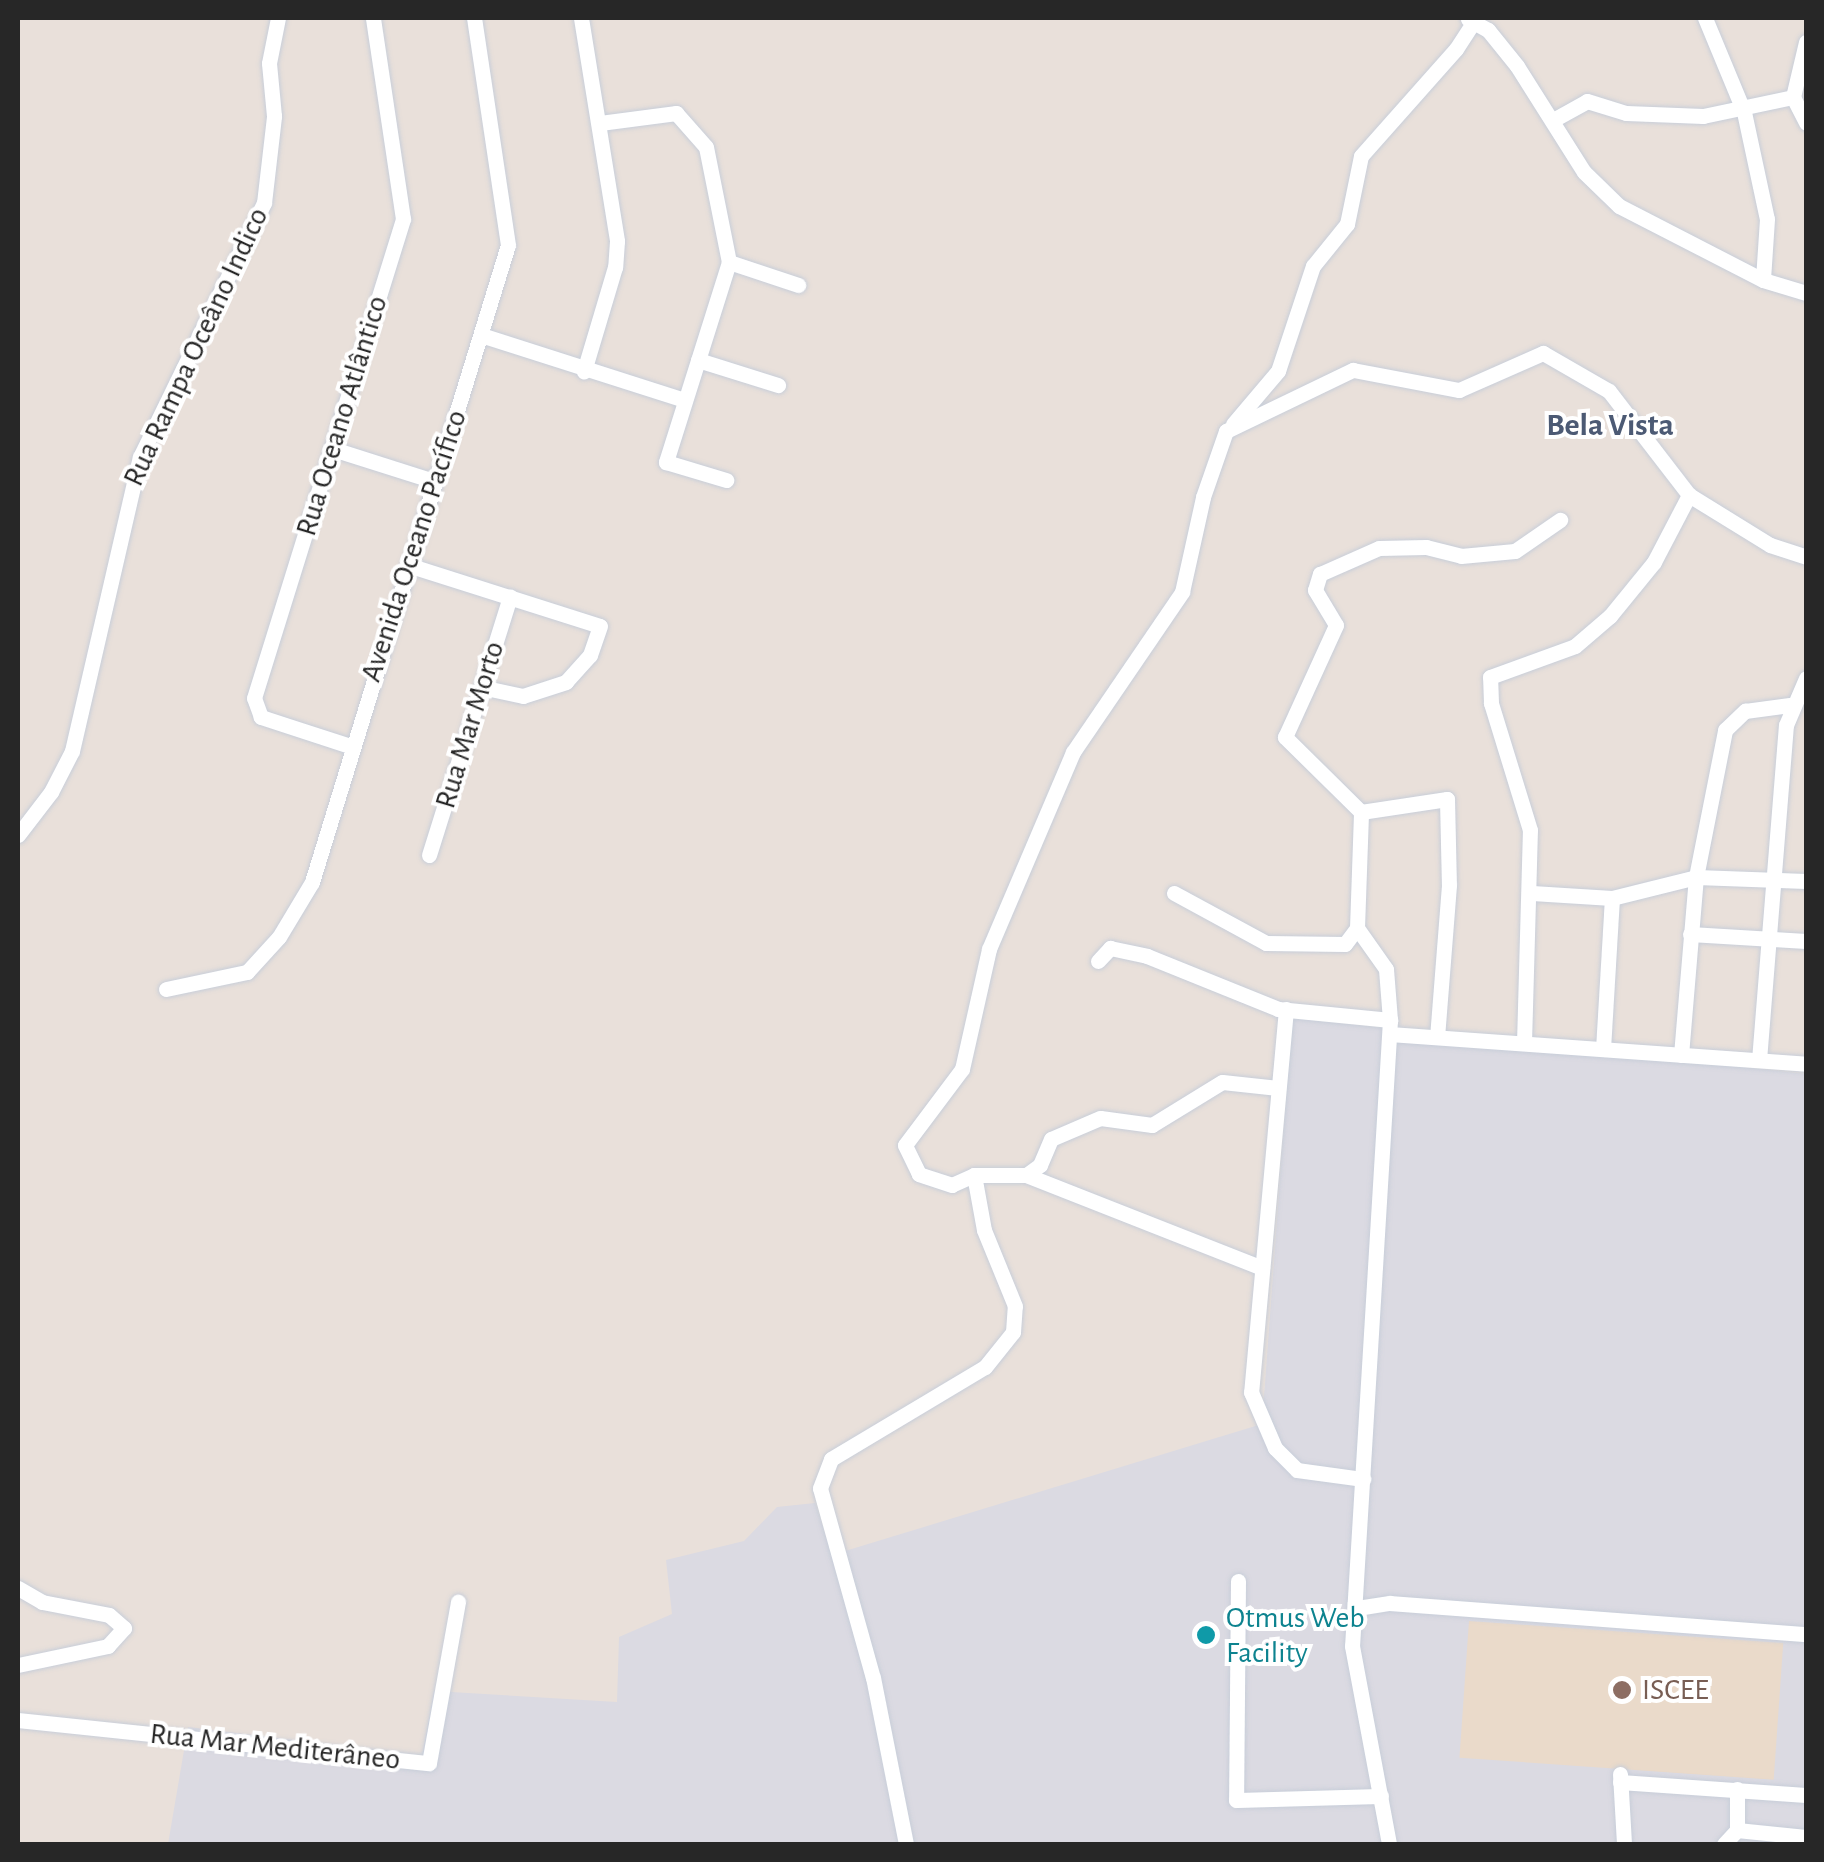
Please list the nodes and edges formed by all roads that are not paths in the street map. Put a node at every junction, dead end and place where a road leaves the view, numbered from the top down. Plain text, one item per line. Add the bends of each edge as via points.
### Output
1 (278, 18) edge
2 (373, 18) edge
3 (474, 18) edge
4 (581, 18) edge
5 (1705, 18) edge
6 (1472, 19) edge
7 (1806, 42) edge
8 (1793, 97) junction
9 (1744, 112) junction
10 (1553, 120) junction
11 (1806, 121) edge
12 (600, 124) junction
13 (729, 262) junction
14 (1763, 280) junction
15 (798, 285) dead end
16 (1806, 293) edge
17 (480, 335) junction
18 (698, 360) junction
19 (584, 372) junction
20 (778, 385) dead end
21 (685, 400) junction
22 (1226, 430) junction
23 (333, 450) junction
24 (726, 480) dead end
25 (434, 482) junction
26 (1689, 495) junction
27 (1560, 520) dead end
28 (1806, 557) edge
29 (408, 565) junction
30 (510, 596) junction
31 (1806, 679) edge
32 (481, 687) junction
33 (1790, 705) junction
34 (350, 746) junction
35 (1361, 812) junction
36 (18, 835) edge
37 (430, 855) dead end
38 (1696, 877) junction
39 (1771, 879) junction
40 (1806, 882) edge
41 (1174, 893) dead end
42 (1532, 894) junction
43 (1612, 898) junction
44 (1357, 928) junction
45 (1690, 934) junction
46 (1765, 936) junction
47 (1806, 941) edge
48 (1098, 960) dead end
49 (166, 989) dead end
50 (1286, 1010) junction
51 (1390, 1027) junction
52 (1438, 1037) junction
53 (1524, 1044) junction
54 (1603, 1049) junction
55 (1681, 1055) junction
56 (1758, 1060) junction
57 (1806, 1064) edge
58 (1278, 1088) junction
59 (974, 1175) junction
60 (1026, 1176) junction
61 (1262, 1268) junction
62 (1363, 1479) junction
63 (1238, 1581) dead end
64 (18, 1588) edge
65 (458, 1602) dead end
66 (1357, 1608) junction
67 (1806, 1634) edge
68 (18, 1665) edge
69 (18, 1720) edge
70 (1736, 1789) junction
71 (1806, 1795) edge
72 (1381, 1796) junction
73 (1737, 1830) junction
74 (1806, 1837) edge
75 (906, 1844) edge
76 (1388, 1844) edge
77 (1624, 1844) edge
78 (1724, 1844) edge

1 - 36 street, Rua Rampa Oceâno Indico via 269,63 274,116 264,202 140,457 72,751 52,792
2 - 23 street, Rua Oceano Atlântico via 402,219
3 - 17 street, Avenida Oceano Pacífico via 508,245
4 - 12 street
5 - 9 street
6 - 10 street via 1517,66
6 - 22 street via 1361,156 1346,224 1313,266 1278,371
7 - 8 street
8 - 9 street
8 - 11 street
9 - 10 street via 1661,116 1588,101
9 - 14 street via 1767,219
10 - 14 street via 1584,172 1619,206
12 - 13 street via 676,113 693,127 706,147
12 - 19 street via 615,267
13 - 15 street
13 - 18 street
14 - 16 street
17 - 19 street
17 - 25 street, Avenida Oceano Pacífico
18 - 20 street
18 - 21 street
19 - 21 street
21 - 24 street via 666,462
22 - 26 street via 1353,370 1459,390 1543,353 1609,391
22 - 59 street via 1182,592 1073,752 989,949 962,1069 905,1145 920,1174 952,1185
23 - 25 street
23 - 34 street, Rua Oceano Atlântico via 254,698 260,717
25 - 29 street, Avenida Oceano Pacífico
26 - 28 street via 1770,546
26 - 42 street via 1654,562 1610,616 1575,646 1490,677 1491,703 1530,830
27 - 35 street via 1515,551 1462,556 1426,547 1379,548 1320,574 1316,590 1336,625 1285,737
29 - 30 street
29 - 34 street, Avenida Oceano Pacífico
30 - 32 street, Rua Mar Morto
30 - 32 street via 600,626 590,654 566,682 523,696
31 - 33 street
32 - 37 street, Rua Mar Morto
33 - 38 street via 1745,711 1725,730
33 - 39 street
34 - 49 street, Avenida Oceano Pacífico via 312,882 279,937 247,972
35 - 44 street
35 - 52 street via 1447,799 1449,884
38 - 39 street
38 - 43 street
38 - 45 street
39 - 40 street
39 - 46 street
41 - 44 street via 1266,942 1344,944
42 - 43 street
42 - 53 street
43 - 54 street
44 - 51 street via 1386,970
45 - 46 street
45 - 55 street
46 - 47 street
46 - 56 street
48 - 50 street via 1110,948 1147,956
50 - 51 street
50 - 58 street
51 - 52 street
51 - 62 street
52 - 53 street
53 - 54 street
54 - 55 street
55 - 56 street
56 - 57 street
58 - 60 street via 1222,1082 1152,1124 1100,1118 1052,1139 1040,1165
58 - 61 street
59 - 60 street
59 - 75 street via 984,1230 1015,1306 1013,1332 985,1367 832,1459 820,1488 873,1678
60 - 61 street
61 - 62 street via 1251,1392 1257,1414 1297,1470
62 - 66 street
63 - 72 street via 1236,1800
64 - 68 street via 42,1602 109,1615 124,1628 108,1646
65 - 69 street, Rua Mar Mediterâneo via 429,1763
66 - 67 street via 1390,1603
66 - 72 street via 1352,1646
70 - 71 street
70 - 73 street
70 - 77 street via 1620,1778
72 - 76 street
73 - 74 street
73 - 78 street

